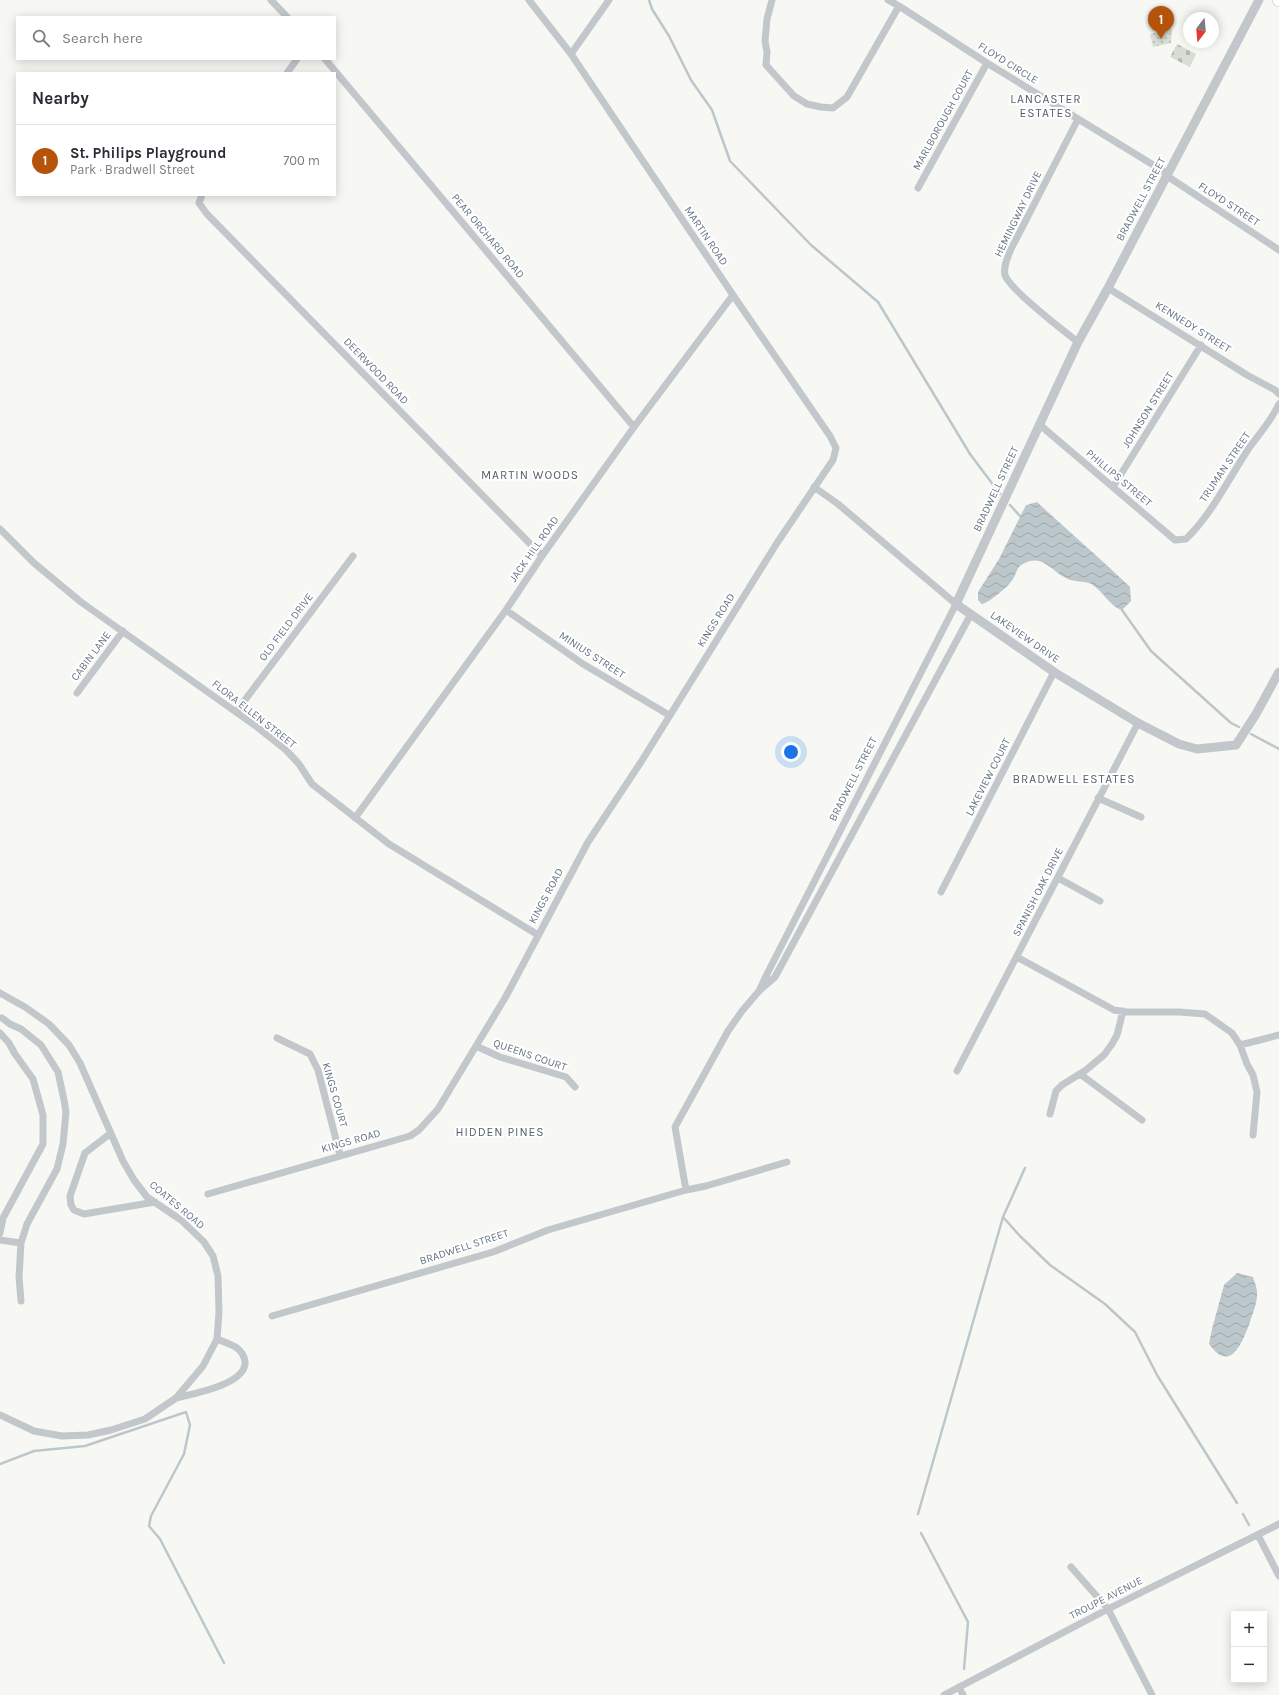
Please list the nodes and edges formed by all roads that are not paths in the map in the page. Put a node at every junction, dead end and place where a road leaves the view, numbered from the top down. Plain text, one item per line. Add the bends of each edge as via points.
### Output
1 (271, 0) edge
2 (529, 0) edge
3 (609, 0) edge
4 (772, 0) edge
5 (888, 0) edge
6 (1259, 0) edge
7 (899, 6) junction
8 (286, 16) edge
9 (571, 54) junction
10 (296, 60) edge
11 (326, 60) edge
12 (987, 63) junction
13 (288, 72) edge
14 (336, 72) edge
15 (336, 72) edge
16 (1078, 119) junction
17 (1168, 175) junction
18 (918, 188) dead end
19 (201, 197) edge
20 (1279, 250) edge
21 (1108, 288) junction
22 (733, 295) junction
23 (1078, 342) junction
24 (1201, 345) junction
25 (1279, 394) edge
26 (1279, 404) edge
27 (1040, 425) junction
28 (634, 428) junction
29 (814, 487) junction
30 (1113, 487) junction
31 (0, 529) edge
32 (1186, 540) joint
33 (353, 556) dead end
34 (542, 556) junction
35 (956, 604) junction
36 (506, 610) junction
37 (971, 614) junction
38 (123, 631) junction
39 (1054, 672) junction
40 (1279, 672) edge
41 (77, 694) dead end
42 (236, 712) junction
43 (669, 715) junction
44 (1138, 723) junction
45 (1098, 798) junction
46 (1141, 817) dead end
47 (355, 818) junction
48 (1058, 878) junction
49 (941, 892) dead end
50 (1100, 901) dead end
51 (538, 936) junction
52 (1017, 957) junction
53 (759, 991) junction
54 (0, 993) edge
55 (1123, 1011) junction
56 (2, 1018) dead end
57 (0, 1033) edge
58 (1279, 1035) edge
59 (277, 1038) dead end
60 (1240, 1045) junction
61 (476, 1046) junction
62 (957, 1071) dead end
63 (1080, 1074) junction
64 (576, 1087) dead end
65 (1050, 1114) dead end
66 (1142, 1120) dead end
67 (111, 1133) junction
68 (1254, 1135) dead end
69 (340, 1155) junction
70 (787, 1162) dead end
71 (686, 1190) junction
72 (208, 1194) dead end
73 (155, 1202) junction
74 (0, 1233) edge
75 (0, 1240) edge
76 (21, 1243) junction
77 (21, 1301) dead end
78 (272, 1316) dead end
79 (217, 1339) junction
80 (176, 1398) junction
81 (0, 1415) edge
82 (1279, 1524) edge
83 (1258, 1534) junction
84 (1071, 1567) dead end
85 (1279, 1576) edge
86 (1108, 1609) junction
87 (959, 1687) junction
88 (944, 1695) edge
89 (963, 1695) edge
90 (1152, 1695) edge

1 - 8 street
2 - 9 street, MARTIN ROAD
3 - 9 street
4 - 7 street via 767,19 766,65 794,96 806,104 833,108 847,97
5 - 7 street, FLOYD CIRCLE
6 - 17 street, BRADWELL STREET
7 - 12 street, FLOYD CIRCLE
9 - 22 street, MARTIN ROAD
10 - 13 street
11 - 14 street, PEAR ORCHARD ROAD
12 - 16 street, FLOYD CIRCLE
12 - 18 street, MARLBOROUGH COURT
15 - 28 street, PEAR ORCHARD ROAD
16 - 17 street, FLOYD CIRCLE
16 - 23 street, HEMINGWAY DRIVE via 1004,267 1006,277 1020,294
17 - 20 street, FLOYD STREET
17 - 21 street, BRADWELL STREET
19 - 34 street, DEERWOOD ROAD via 199,203 207,214
21 - 23 street, BRADWELL STREET
21 - 24 street, KENNEDY STREET
22 - 28 street, JACK HILL ROAD
22 - 29 street, MARTIN ROAD via 836,448 833,460
23 - 27 street, BRADWELL STREET
24 - 25 street, KENNEDY STREET
24 - 30 street, JOHNSON STREET
26 - 32 street, TRUMAN STREET via 1273,418 1250,448 1199,527
27 - 30 street, PHILLIPS STREET
27 - 35 street, BRADWELL STREET
28 - 34 street, JACK HILL ROAD
29 - 35 street, LAKEVIEW DRIVE via 838,504
29 - 43 street, KINGS ROAD
30 - 32 street, PHILLIPS STREET via 1175,540
31 - 38 street, FLORA ELLEN STREET via 34,563 81,602
33 - 42 street, OLD FIELD DRIVE
34 - 36 street, JACK HILL ROAD
35 - 37 street, LAKEVIEW DRIVE
35 - 53 street, BRADWELL STREET
36 - 43 street, MINIUS STREET via 583,664
36 - 47 street, JACK HILL ROAD
37 - 39 street, LAKEVIEW DRIVE
37 - 53 street, BRADWELL STREET via 775,977
38 - 41 street, CABIN LANE
38 - 42 street, FLORA ELLEN STREET
39 - 44 street, LAKEVIEW DRIVE
39 - 49 street, LAKEVIEW COURT
40 - 44 street, LAKEVIEW DRIVE via 1236,745 1197,749 1179,744
42 - 47 street, FLORA ELLEN STREET via 286,750 312,784
43 - 51 street, KINGS ROAD via 588,842
44 - 45 street, SPANISH OAK DRIVE
45 - 46 street
45 - 48 street, SPANISH OAK DRIVE
47 - 51 street, FLORA ELLEN STREET via 388,844
48 - 50 street
48 - 52 street, SPANISH OAK DRIVE
51 - 61 street, KINGS ROAD
52 - 55 street via 1114,1010
52 - 62 street, SPANISH OAK DRIVE
53 - 71 street, BRADWELL STREET via 718,1047 675,1127
54 - 67 street, COATES ROAD via 49,1024 69,1045 80,1063
55 - 60 street via 1205,1014 1232,1033
55 - 63 street via 1112,1044 1104,1055
56 - 76 street via 41,1045 58,1072 66,1112 57,1170 27,1224
57 - 74 street via 33,1079 43,1115 43,1144 3,1218
58 - 60 street
59 - 69 street, KINGS COURT via 310,1054 318,1070
60 - 68 street via 1254,1075 1257,1092
61 - 64 street, QUEENS COURT via 494,1055 566,1077
61 - 69 street, KINGS ROAD via 438,1109 419,1130 410,1136
63 - 65 street via 1056,1091
63 - 66 street
67 - 73 street, COATES ROAD via 134,1180
67 - 73 street via 85,1153 70,1196 71,1205 79,1213 84,1214
69 - 72 street, KINGS ROAD
70 - 71 street, BRADWELL STREET
71 - 78 street, BRADWELL STREET via 548,1230 493,1252
73 - 79 street, COATES ROAD via 181,1220 204,1242 213,1256 218,1276
75 - 76 street
76 - 77 street
79 - 80 street, COATES ROAD via 203,1366
79 - 80 street via 237,1348 244,1356 242,1372 236,1379
80 - 81 street, COATES ROAD via 145,1419 88,1434 62,1436 34,1431
82 - 83 street, TROUPE AVENUE
83 - 85 street
83 - 86 street, TROUPE AVENUE
84 - 86 street
86 - 87 street, TROUPE AVENUE
86 - 90 street
87 - 88 street, TROUPE AVENUE
87 - 89 street

